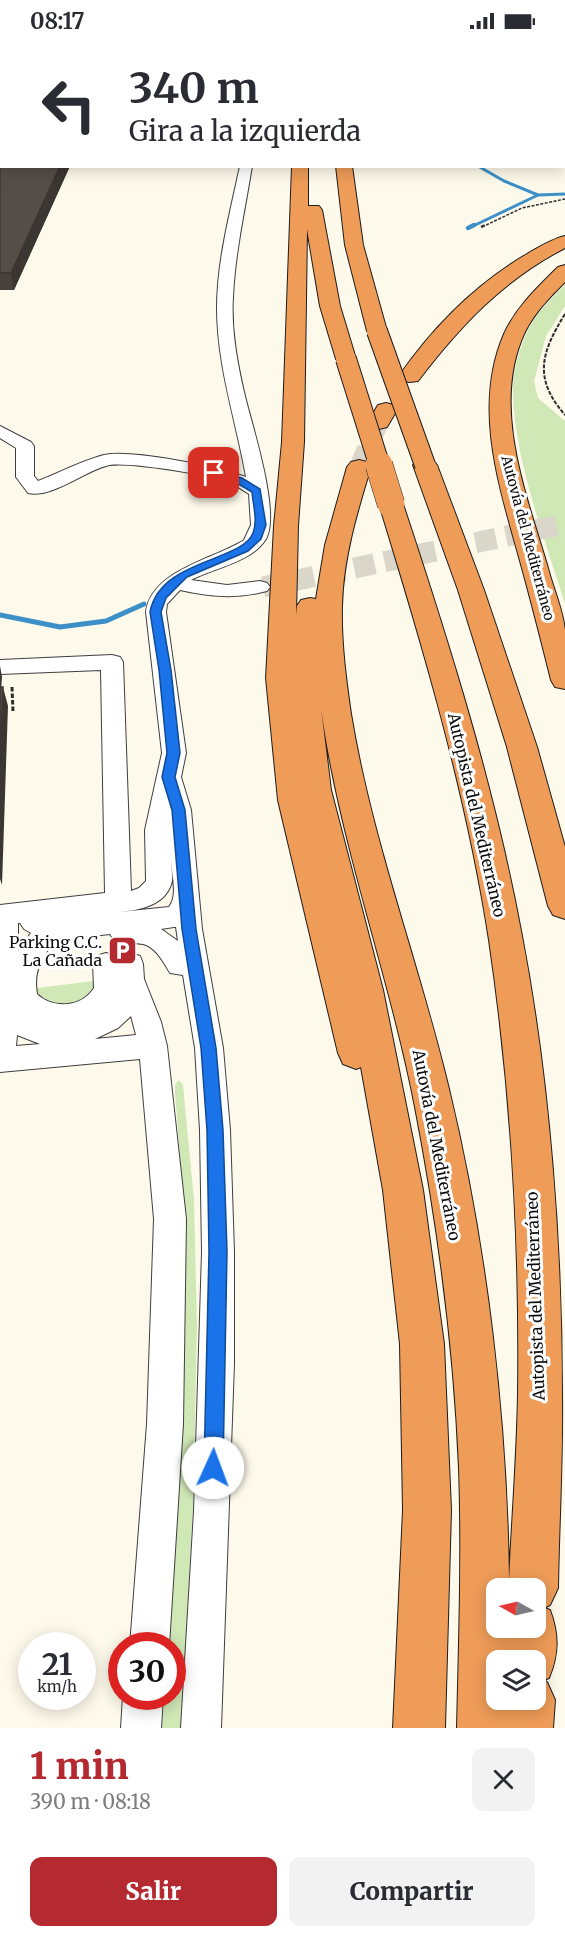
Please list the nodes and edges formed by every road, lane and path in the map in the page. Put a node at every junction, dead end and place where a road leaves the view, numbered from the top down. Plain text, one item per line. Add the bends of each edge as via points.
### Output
1 (246, 168) edge
2 (300, 168) edge
3 (310, 168) edge
4 (344, 168) edge
5 (565, 199) edge
6 (481, 227) dead end
7 (565, 241) edge
8 (565, 272) edge
9 (565, 314) edge
10 (410, 376) dead end
11 (565, 414) edge
12 (0, 431) edge
13 (359, 467) tunnel mouth
14 (257, 491) junction
15 (344, 514) junction
16 (175, 583) junction
17 (260, 587) tunnel mouth
18 (0, 667) edge
19 (565, 680) edge
20 (12, 687) dead end
21 (13, 712) dead end
22 (169, 774) junction
23 (118, 902) junction
24 (565, 906) edge
25 (181, 907) junction
26 (24, 923) edge
27 (90, 931) junction
28 (180, 965) junction
29 (122, 969) junction
30 (2, 990) junction
31 (200, 993) junction
32 (153, 1046) junction
33 (209, 1048) junction
34 (1, 1060) edge
35 (422, 1344) junction
36 (533, 1578) edge
37 (150, 1632) edge
38 (142, 1710) edge
39 (528, 1710) edge
40 (141, 1728) edge
41 (201, 1728) edge
42 (418, 1728) edge
43 (483, 1728) edge
44 (527, 1728) edge

1 - 14 street via 225,297 236,393
2 - 35 highway via 293,442 280,678 294,800 381,1153 398,1266
3 - 36 highway, Autopista del Mediterráneo, bridge via 314,219 330,306 427,616 465,755 493,870 515,1001 531,1168 540,1368
4 - 24 highway, bridge via 354,245 378,331 471,590 522,747
5 - 6 path via 522,208
7 - 10 highway via 471,304
8 - 19 highway, Autovía del Mediterráneo via 538,297 511,339 500,386 500,420 512,486
9 - 11 path via 545,354 542,370 549,398
12 - 14 street via 25,446 24,477 35,489 107,459 214,473 239,480
13 - 15 highway, Autovía del Mediterráneo
14 - 16 street via 257,537 245,548 183,574
15 - 35 highway via 322,542 317,563 306,657 307,722 316,790 365,990 403,1190
15 - 43 highway, Autovía del Mediterráneo via 333,559 328,622 333,693 373,877 430,1088 475,1376 485,1579
16 - 17 street via 218,592
16 - 22 street via 157,603 156,612 165,670
18 - 23 street via 112,662
20 - 21 path
22 - 23 street via 157,835 158,885 143,898
22 - 25 street
22 - 31 street via 186,771 189,790 208,978
23 - 25 street
23 - 26 street
25 - 27 street
25 - 28 street
25 - 31 street
26 - 27 street via 50,940
26 - 29 street via 30,952 25,962 23,994 33,1008 48,1015 73,1015 96,1006
26 - 30 street
27 - 28 street via 153,936 170,948
28 - 33 street
29 - 30 street via 129,995 117,1014 100,1026 78,1032 36,1031 19,1022 7,1008
29 - 32 street via 147,1022
30 - 34 street
31 - 33 street
32 - 34 street
32 - 37 street via 170,1219 165,1424
33 - 41 street via 215,1130 217,1363
35 - 42 highway via 427,1510
38 - 40 street
39 - 44 highway

